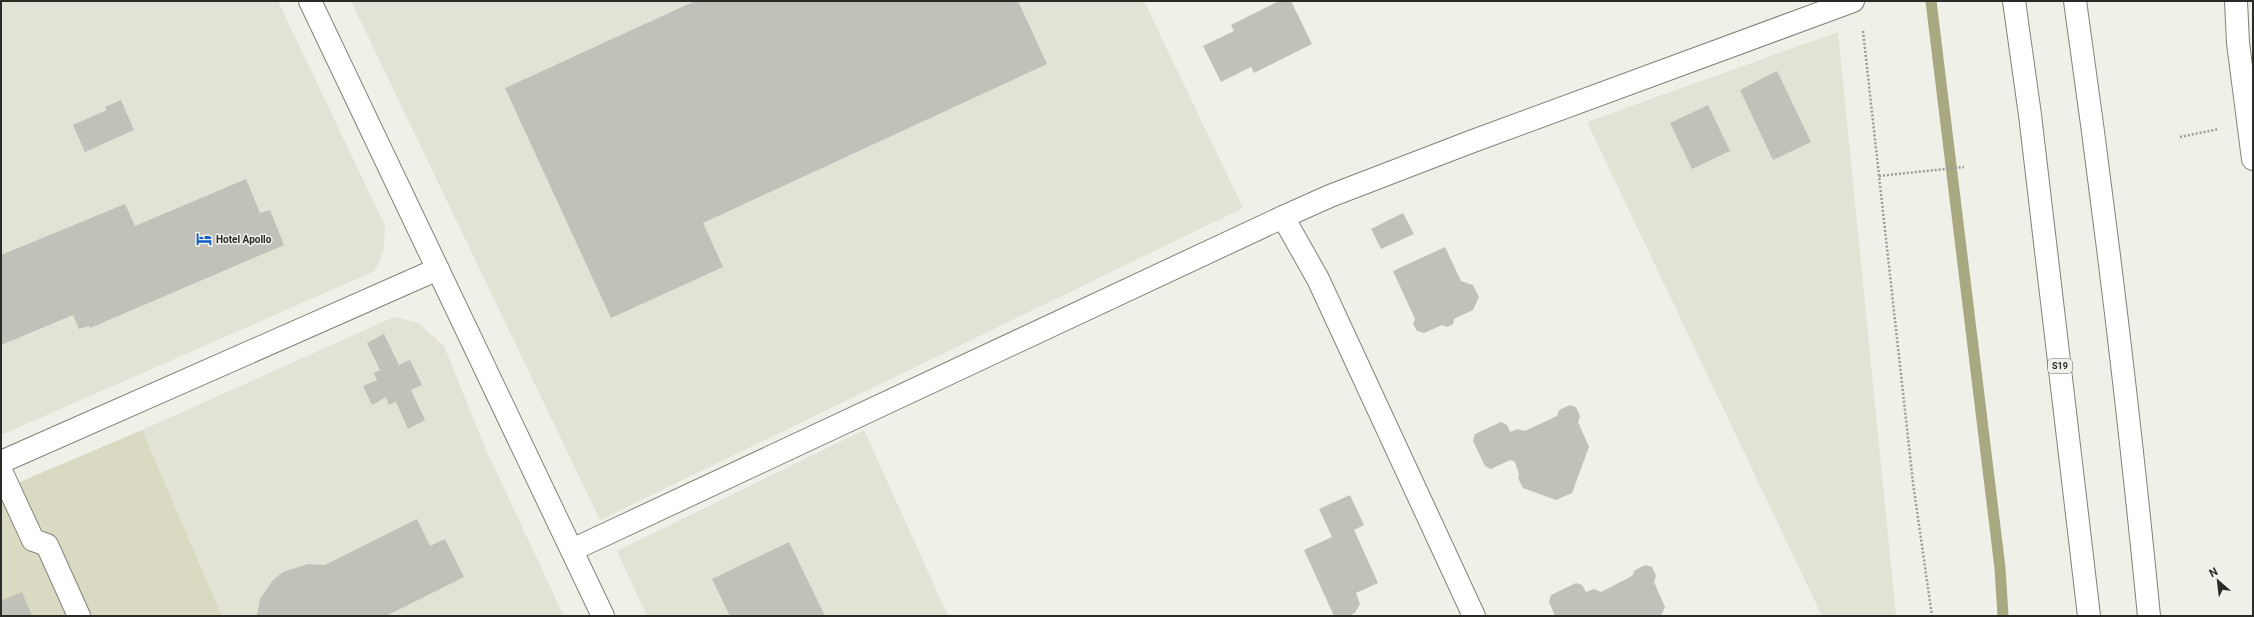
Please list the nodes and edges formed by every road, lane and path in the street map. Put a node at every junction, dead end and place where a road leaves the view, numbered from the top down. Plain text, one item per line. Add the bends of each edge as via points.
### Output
1 (310, 1) edge
2 (1853, 1) edge
3 (2014, 1) edge
4 (2075, 1) edge
5 (2236, 1) edge
6 (1862, 25) dead end
7 (2248, 123) junction
8 (2180, 137) dead end
9 (2253, 159) edge
10 (1964, 167) dead end
11 (1879, 176) junction
12 (1283, 217) junction
13 (438, 269) junction
14 (1, 462) edge
15 (1, 471) edge
16 (572, 550) junction
17 (79, 616) edge
18 (603, 616) edge
19 (1474, 616) edge
20 (1932, 616) edge
21 (2089, 616) edge
22 (2149, 616) edge

1 - 13 main road
2 - 12 main road via 1473,141 1330,196
3 - 21 main road, S19 via 2031,123
4 - 22 main road via 2134,458
5 - 7 main road via 2238,42
6 - 11 path
7 - 8 path
7 - 9 main road
10 - 11 path
11 - 20 path
12 - 16 main road
12 - 19 main road via 1318,279
13 - 14 main road
13 - 16 main road
15 - 17 main road via 33,540 47,545
16 - 18 main road

